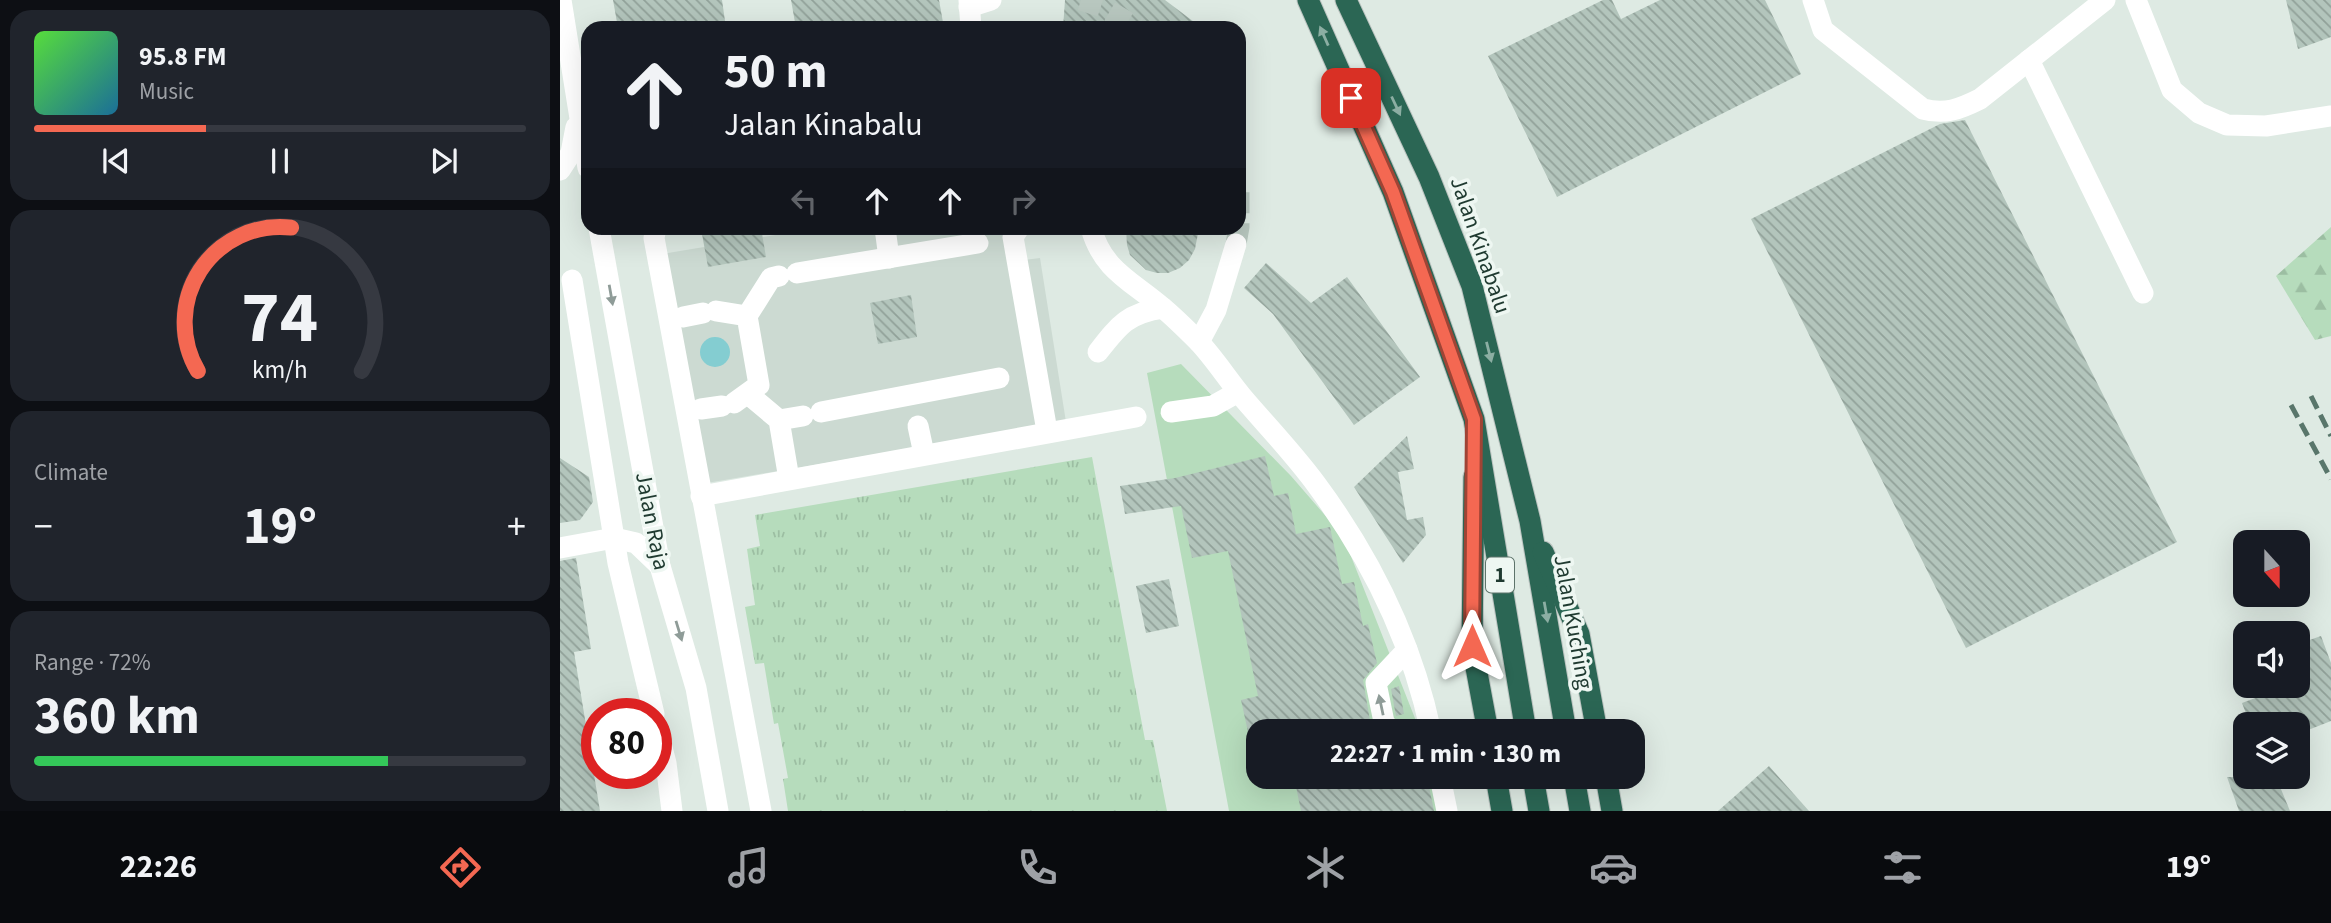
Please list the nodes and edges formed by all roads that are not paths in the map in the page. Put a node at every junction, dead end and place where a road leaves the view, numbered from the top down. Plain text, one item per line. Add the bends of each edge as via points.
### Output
1 (561, 0) edge
2 (991, 0) edge
3 (1308, 0) edge
4 (1346, 0) edge
5 (1813, 0) edge
6 (2105, 0) edge
7 (2136, 0) edge
8 (970, 12) edge
9 (2029, 60) junction
10 (578, 115) junction
11 (2331, 116) edge
12 (581, 131) edge
13 (560, 170) edge
14 (600, 235) edge
15 (654, 235) edge
16 (886, 235) edge
17 (1006, 235) edge
18 (1016, 235) edge
19 (1094, 235) edge
20 (1236, 244) tunnel mouth
21 (889, 258) junction
22 (572, 280) dead end
23 (2143, 293) dead end
24 (1163, 308) junction
25 (690, 316) junction
26 (747, 316) junction
27 (1199, 342) junction
28 (1098, 352) dead end
29 (1036, 371) junction
30 (1238, 392) junction
31 (714, 406) junction
32 (914, 410) junction
33 (1171, 412) dead end
34 (1136, 417) dead end
35 (1474, 419) junction
36 (779, 420) junction
37 (1047, 431) junction
38 (924, 454) junction
39 (789, 479) junction
40 (701, 496) junction
41 (1530, 521) junction
42 (614, 538) junction
43 (560, 548) edge
44 (660, 566) junction
45 (1407, 650) junction
46 (650, 698) edge
47 (1383, 719) edge
48 (1428, 719) edge
49 (1486, 719) edge
50 (1524, 719) edge
51 (1564, 719) edge
52 (1595, 719) edge
53 (669, 789) edge
54 (1442, 789) edge
55 (1498, 789) edge
56 (1535, 789) edge
57 (1576, 789) edge
58 (1609, 789) edge
59 (1613, 809) edge
60 (672, 811) edge
61 (718, 811) edge
62 (761, 811) edge
63 (1447, 811) edge
64 (1502, 811) edge
65 (1539, 811) edge
66 (1580, 811) edge

1 - 10 street
2 - 8 street
35 -> 3 highway, 1 via 1393,192
4 -> 41 highway, Jalan Kinabalu / 1 via 1429,177 1472,286
5 - 9 street via 1824,30 1923,109 1938,113 1959,109 1980,99
6 - 9 street
7 - 11 street via 2172,90 2199,113 2227,125 2266,127
9 - 23 street
10 - 12 street
10 - 13 street via 571,153
14 -> 44 street, Jalan Raja
15 - 25 street
16 - 21 street
17 - 21 street
18 - 29 street
19 - 24 street via 1114,271
20 - 27 street via 1216,310
21 - 26 street via 771,278
22 - 42 street
24 - 27 street
24 - 28 street via 1141,311 1119,326
25 - 26 street
25 - 31 street
26 - 31 street via 759,385
27 - 30 street
29 - 32 street via 1005,377
29 - 37 street
30 - 33 street via 1213,406
30 - 45 street via 1336,513 1376,580
31 - 36 street
31 - 40 street
32 - 36 street via 812,414
32 - 38 street
34 - 37 street
35 - 49 highway via 1472,646
35 - 50 highway, 1
36 - 39 street
37 - 38 street
38 - 39 street
39 - 40 street
40 - 62 street
41 -> 51 highway, Jalan Kuching / 1
41 - 52 highway via 1579,634
42 - 43 street
42 - 44 street via 636,543
42 - 46 street
44 -> 61 street, Jalan Raja via 696,688
47 -> 45 street via 1376,683
45 - 48 street
53 - 60 street
54 - 63 street
55 - 64 highway
56 - 65 highway
57 - 66 highway
58 - 59 highway

